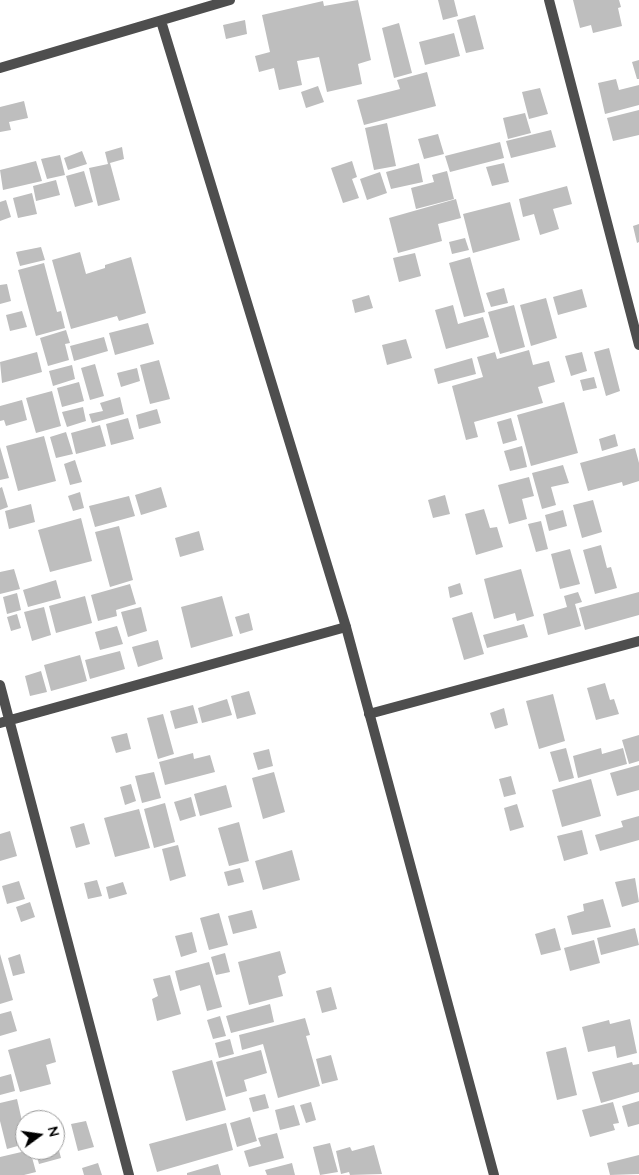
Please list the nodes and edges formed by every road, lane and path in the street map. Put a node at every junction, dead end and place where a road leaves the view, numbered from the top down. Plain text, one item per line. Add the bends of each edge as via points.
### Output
1 (230, 0) edge
2 (549, 0) edge
3 (161, 21) junction
4 (0, 68) edge
5 (637, 329) edge
6 (639, 345) edge
7 (346, 627) junction
8 (639, 641) edge
9 (0, 685) edge
10 (369, 714) junction
11 (5, 721) edge
12 (129, 1175) edge
13 (494, 1175) edge

1 - 3 street
2 - 5 street
3 - 4 street
3 - 7 street
5 - 6 street
7 - 10 street
7 - 11 street
8 - 10 street
9 - 11 street
10 - 13 street
11 - 12 street

